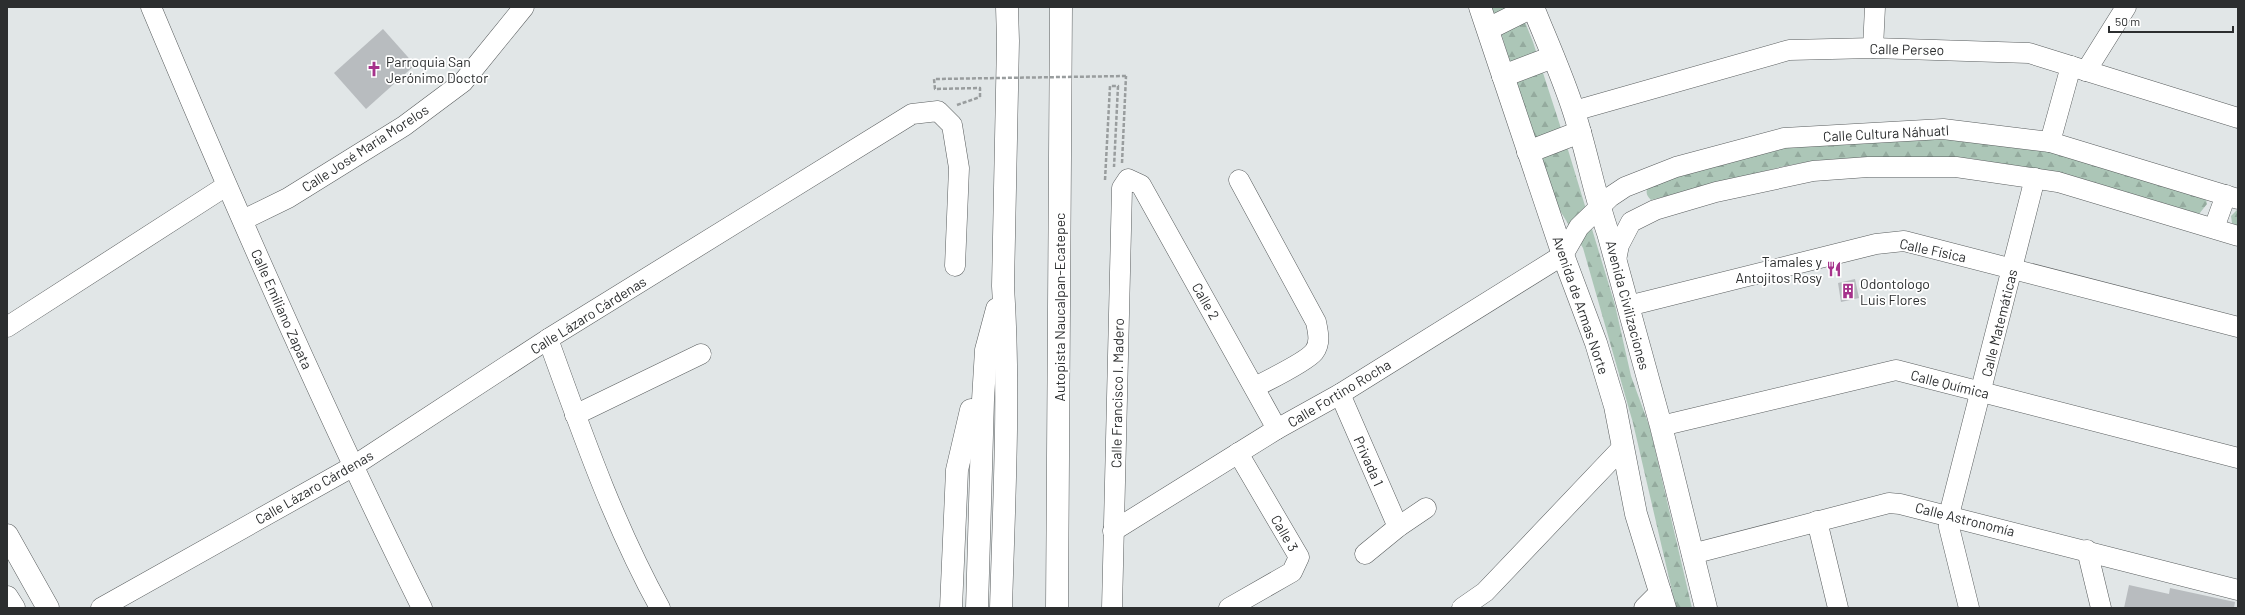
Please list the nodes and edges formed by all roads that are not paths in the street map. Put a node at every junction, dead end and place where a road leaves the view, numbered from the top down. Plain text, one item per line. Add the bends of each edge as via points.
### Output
1 (151, 7) edge
2 (524, 7) edge
3 (1006, 7) edge
4 (1061, 7) edge
5 (1480, 7) edge
6 (1532, 7) edge
7 (1875, 7) edge
8 (2126, 7) edge
9 (1488, 29) junction
10 (1873, 48) junction
11 (1553, 57) junction
12 (2079, 69) junction
13 (1504, 76) junction
14 (1574, 111) junction
15 (2238, 118) edge
16 (1580, 132) junction
17 (2050, 142) junction
18 (1528, 152) junction
19 (1121, 172) joint
20 (2036, 178) junction
21 (1239, 180) dead end
22 (226, 186) junction
23 (2232, 197) edge
24 (1599, 208) junction
25 (243, 220) junction
26 (2214, 228) junction
27 (2238, 236) edge
28 (1563, 254) junction
29 (1616, 260) junction
30 (955, 266) dead end
31 (2013, 268) junction
32 (1003, 286) junction
33 (1628, 306) junction
34 (7, 327) edge
35 (2238, 327) edge
36 (548, 339) junction
37 (986, 350) junction
38 (701, 354) dead end
39 (1255, 387) junction
40 (1982, 392) junction
41 (1340, 394) junction
42 (971, 410) junction
43 (576, 415) junction
44 (1661, 426) junction
45 (1277, 429) junction
46 (1622, 448) junction
47 (1238, 453) junction
48 (2238, 458) edge
49 (352, 467) junction
50 (1426, 508) dead end
51 (1948, 515) junction
52 (1816, 521) junction
53 (1398, 527) junction
54 (1113, 531) junction
55 (7, 535) edge
56 (2087, 550) junction
57 (1365, 554) dead end
58 (1692, 554) junction
59 (2238, 590) edge
60 (7, 597) edge
61 (1663, 599) edge
62 (14, 608) edge
63 (48, 608) edge
64 (101, 608) edge
65 (422, 608) edge
66 (660, 608) edge
67 (951, 608) edge
68 (964, 608) edge
69 (977, 608) edge
70 (988, 608) edge
71 (1002, 608) edge
72 (1014, 608) edge
73 (1057, 608) edge
74 (1112, 608) edge
75 (1229, 608) edge
76 (1462, 608) edge
77 (1644, 608) edge
78 (1706, 608) edge
79 (1838, 608) edge
80 (1970, 608) edge
81 (2101, 608) edge

1 - 22 street, Calle Emiliano Zapata
2 - 25 street, Calle José María Morelos via 463,82 404,126 288,198
3 - 32 main road via 1008,49
4 - 73 main road, Autopista Naucalpan-Ecatepec
5 - 9 main road, Avenida de Armas Norte
6 - 9 main road
6 - 11 main road, Avenida Civilizaciones
7 - 10 street
8 - 12 street
9 - 13 main road, Avenida de Armas Norte
10 - 12 street, Calle Perseo via 2029,53
10 - 14 street, Calle Perseo via 1789,50
11 - 13 main road
11 - 14 main road, Avenida Civilizaciones
12 - 15 street, Calle Perseo
12 - 17 street
13 - 18 main road, Avenida de Armas Norte
14 - 16 main road, Avenida Civilizaciones
16 - 18 main road
16 - 24 main road, Avenida Civilizaciones
17 - 23 street, Calle Cultura Náhuatl
17 - 24 street, Calle Cultura Náhuatl via 1943,129 1784,138 1676,167 1646,178 1625,187
18 - 28 main road, Avenida de Armas Norte
19 - 39 street, Calle 2 via 1141,186
19 - 54 street, Calle Francisco I. Madero
20 - 26 street via 2058,182
20 - 29 street via 1956,167 1868,167 1813,171 1716,192 1655,210 1631,222 1619,245
20 - 31 street, Calle Matemáticas
21 - 39 street via 1316,322 1319,339 1314,352
22 - 25 street, Calle Emiliano Zapata
22 - 34 street
23 - 26 street
24 - 28 street, Calle Cultura Náhuatl via 1579,227
24 - 29 main road, Avenida Civilizaciones
25 - 49 street, Calle Emiliano Zapata
26 - 27 street
28 - 41 street, Calle Fortino Rocha
28 - 46 main road, Avenida de Armas Norte via 1596,343 1615,406
29 - 33 main road, Avenida Civilizaciones
30 - 36 street, Calle Lázaro Cárdenas via 959,168 952,125 938,111 912,114
31 - 33 street, Calle Física via 1904,241 1887,242
31 - 35 street, Calle Física
31 - 40 street, Calle Matemáticas
32 - 37 main road
32 - 70 main road via 996,330
32 - 71 main road via 1005,455
32 - 72 main road via 1014,323
33 - 44 main road, Avenida Civilizaciones
36 - 43 street
36 - 49 street, Calle Lázaro Cárdenas
37 - 42 main road
37 - 69 main road
38 - 43 street
39 - 45 street, Calle 2
40 - 44 street, Calle Química via 1906,372 1891,371
40 - 48 street, Calle Química
40 - 51 street, Calle Matemáticas
41 - 45 street, Calle Fortino Rocha
41 - 53 street, Privada 1
42 - 67 main road via 957,470
42 - 68 main road
43 - 66 street via 635,563
44 - 58 main road, Avenida Civilizaciones
45 - 47 street, Calle Fortino Rocha
46 - 61 main road, Avenida de Armas Norte via 1636,514
46 - 76 street via 1485,592
47 - 54 street, Calle Fortino Rocha
47 - 75 street, Calle 3 via 1299,557 1292,572
49 - 64 street, Calle Lázaro Cárdenas
49 - 65 street, Calle Emiliano Zapata
50 - 53 street
51 - 52 street, Calle Astronomía via 1911,506 1889,504
51 - 56 street, Calle Astronomía
51 - 80 street, Calle Matemáticas
52 - 58 street, Calle Astronomía
52 - 79 street
53 - 57 street
54 - 74 street, Calle Francisco I. Madero
55 - 63 main road
56 - 59 street, Calle Astronomía
56 - 81 street
58 - 78 main road, Avenida Civilizaciones
60 - 62 main road
61 - 77 street

